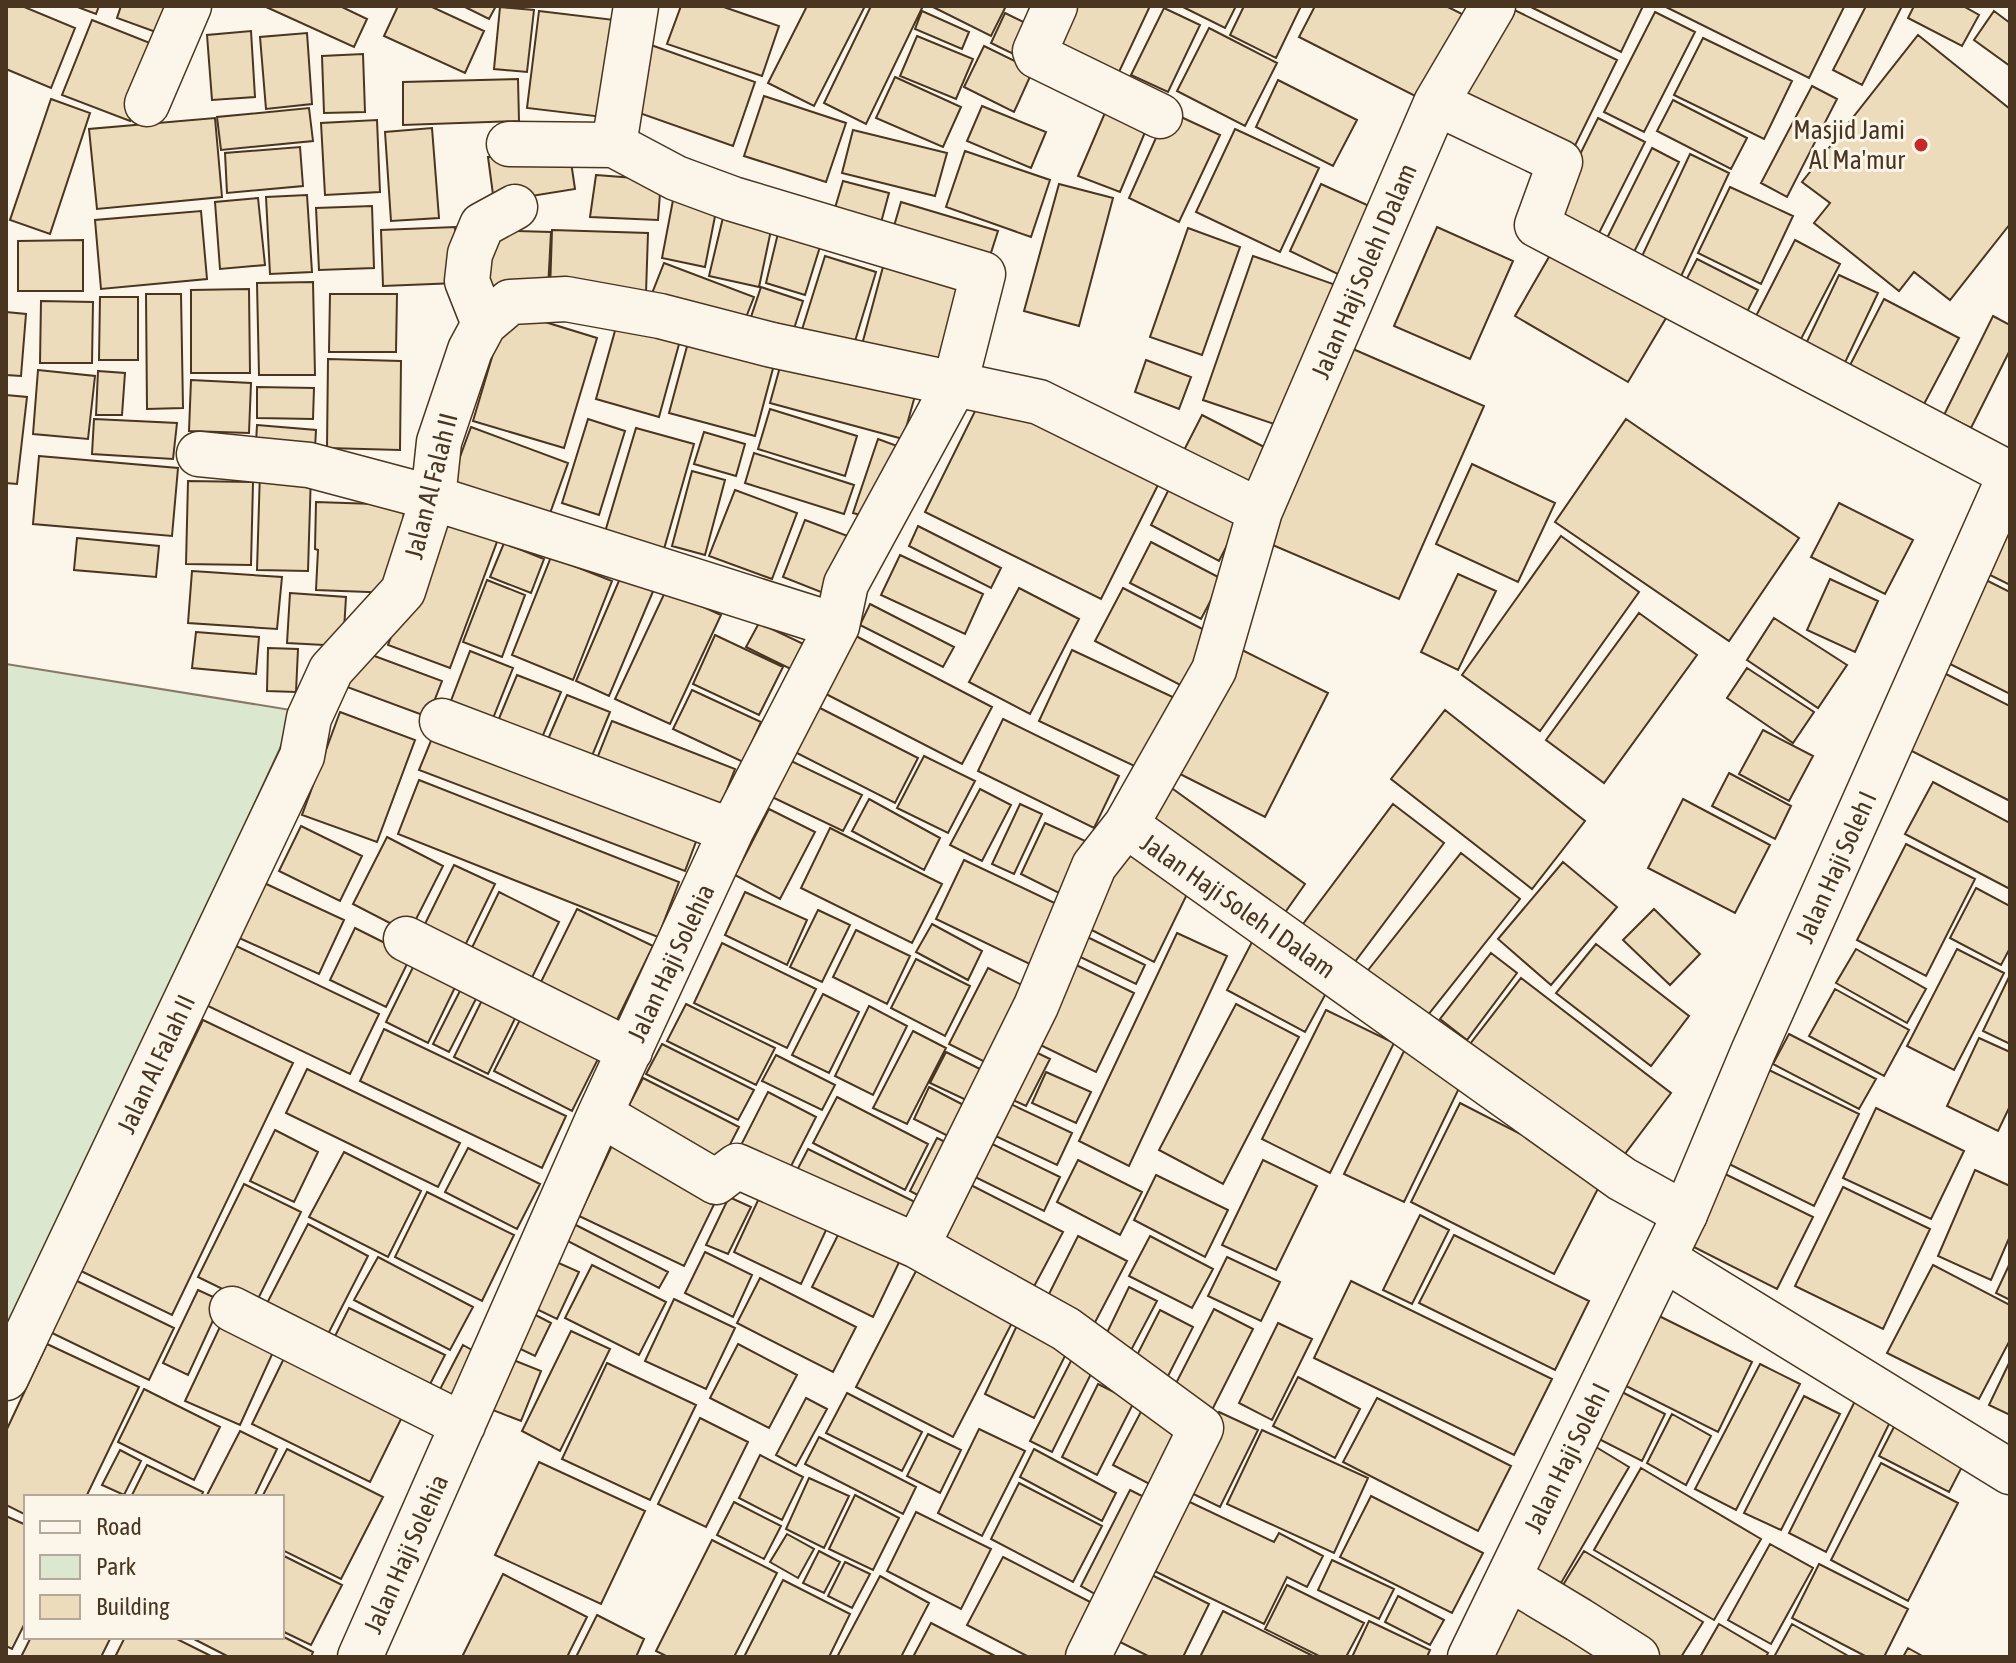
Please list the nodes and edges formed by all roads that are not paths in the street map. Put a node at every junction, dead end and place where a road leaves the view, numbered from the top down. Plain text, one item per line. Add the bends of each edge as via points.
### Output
1 (189, 6) edge
2 (636, 6) edge
3 (1055, 6) edge
4 (1493, 6) edge
5 (1436, 103) junction
6 (147, 104) dead end
7 (1160, 116) dead end
8 (509, 144) dead end
9 (614, 145) junction
10 (515, 207) dead end
11 (484, 324) junction
12 (955, 384) junction
13 (199, 454) dead end
14 (2010, 474) edge
15 (433, 498) junction
16 (1260, 511) junction
17 (837, 626) junction
18 (442, 721) dead end
19 (1126, 825) junction
20 (731, 831) junction
21 (406, 939) dead end
22 (630, 1051) junction
23 (600, 1114) junction
24 (1685, 1214) junction
25 (917, 1246) junction
26 (1664, 1259) junction
27 (232, 1309) dead end
28 (6, 1378) edge
29 (463, 1425) junction
30 (2010, 1472) edge
31 (1509, 1578) junction
32 (360, 1657) edge
33 (1088, 1657) edge
34 (1470, 1657) edge
35 (1637, 1657) edge

1 - 6 street
2 - 9 street
3 - 7 street via 1037,56
4 - 5 street, Jalan Haji Soleh I Dalam
5 - 14 street via 1560,162 1537,225
5 - 16 street, Jalan Haji Soleh I Dalam
8 - 9 street
9 - 12 street, Jalan Haji Solehia via 676,178 733,199 983,274
10 - 11 street via 482,225 470,254 467,281
11 - 12 street, Jalan Al Falah II via 510,302 566,299
11 - 15 street, Jalan Al Falah II via 439,442
12 - 16 street, Jalan Al Falah II via 1039,402
12 - 17 street, Jalan Haji Solehia via 846,584
13 - 15 street via 309,465
14 - 24 street, Jalan Haji Soleh I
15 - 17 street
15 - 28 street, Jalan Al Falah II via 403,591 331,670 309,718 302,756
16 - 19 street, Jalan Haji Soleh I Dalam via 1214,670
17 - 20 street, Jalan Haji Solehia
18 - 20 street
19 - 24 street, Jalan Haji Soleh I Dalam via 1622,1179
19 - 25 street via 1094,866 1036,1006
20 - 22 street, Jalan Haji Solehia
21 - 22 street
22 - 23 street, Jalan Haji Solehia
23 - 25 street via 716,1182 737,1166
23 - 29 street, Jalan Haji Solehia
24 - 26 street, Jalan Haji Soleh I
25 - 33 street via 1066,1329 1201,1428
26 - 30 street
26 - 31 street, Jalan Haji Soleh I
27 - 29 street
29 - 32 street, Jalan Haji Solehia
31 - 34 street, Jalan Haji Soleh I
31 - 35 street

